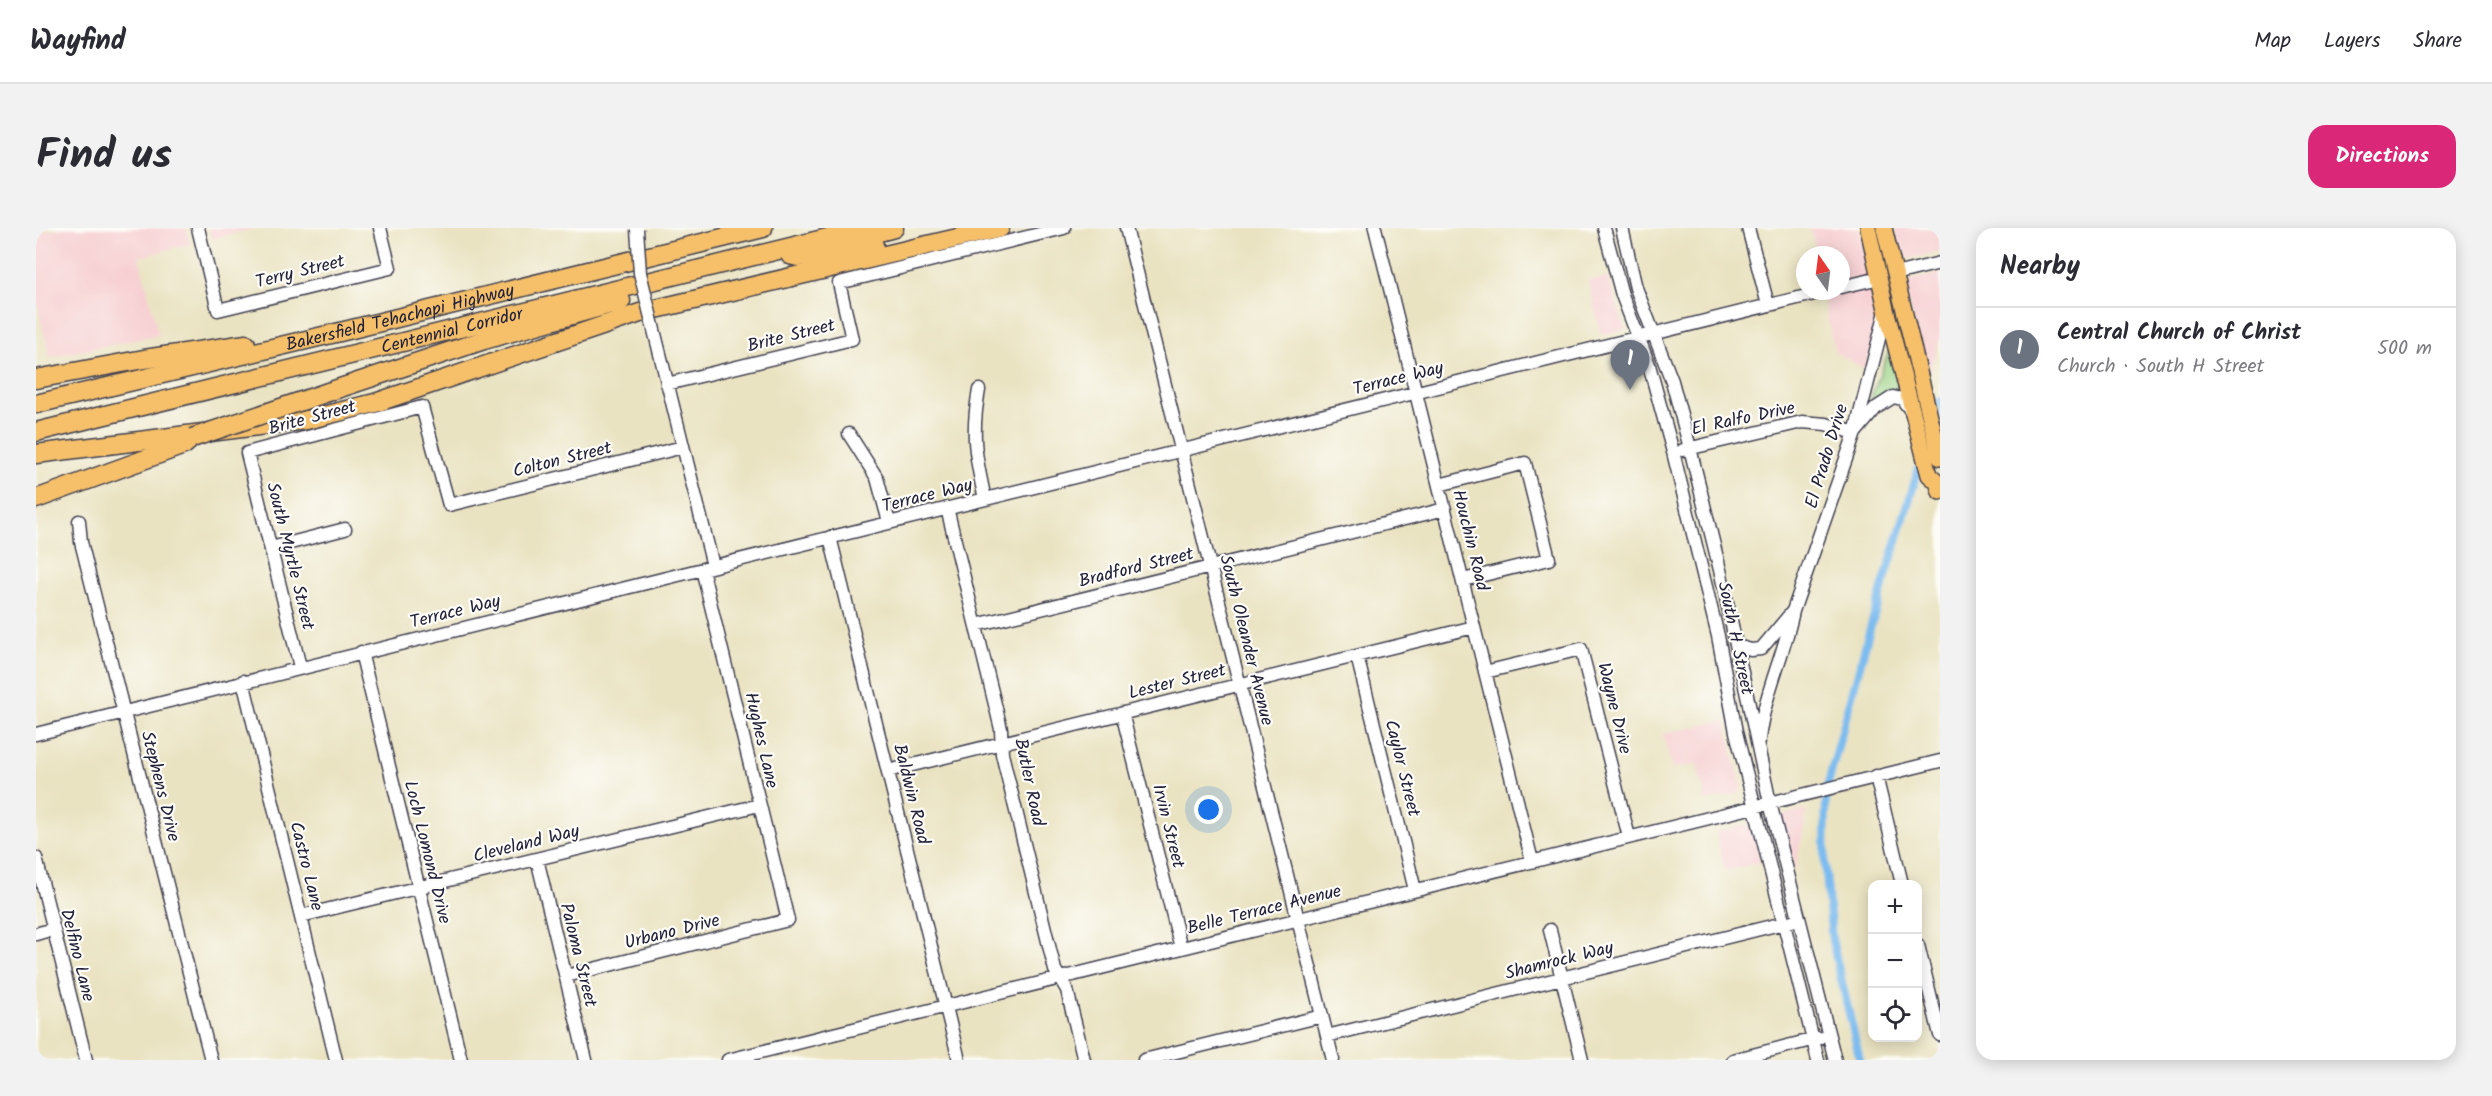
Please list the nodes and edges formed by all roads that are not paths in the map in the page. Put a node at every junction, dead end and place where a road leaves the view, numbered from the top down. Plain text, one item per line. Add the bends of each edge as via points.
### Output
1 (198, 228) edge
2 (380, 228) edge
3 (637, 228) edge
4 (763, 228) edge
5 (868, 228) edge
6 (894, 228) edge
7 (974, 228) edge
8 (1000, 228) edge
9 (1064, 228) edge
10 (1126, 228) edge
11 (1375, 228) edge
12 (1604, 228) edge
13 (1622, 228) edge
14 (1748, 228) edge
15 (1868, 228) edge
16 (1875, 228) edge
17 (1884, 228) edge
18 (790, 255) junction
19 (1940, 263) edge
20 (1887, 276) junction
21 (1850, 285) edge
22 (1796, 298) edge
23 (1768, 305) junction
24 (1886, 309) junction
25 (340, 332) junction
26 (1654, 334) junction
27 (1638, 338) junction
28 (36, 379) edge
29 (668, 384) junction
30 (979, 390) dead end
31 (1416, 392) junction
32 (36, 404) edge
33 (1916, 422) junction
34 (36, 432) edge
35 (849, 434) dead end
36 (1855, 434) junction
37 (683, 447) junction
38 (1690, 448) junction
39 (1182, 450) junction
40 (1673, 452) junction
41 (247, 453) joint
42 (36, 454) edge
43 (1940, 458) edge
44 (120, 464) junction
45 (1939, 484) edge
46 (1439, 485) junction
47 (36, 486) edge
48 (36, 499) edge
49 (985, 499) junction
50 (449, 505) joint
51 (947, 508) junction
52 (1445, 509) junction
53 (80, 521) dead end
54 (888, 522) junction
55 (345, 529) dead end
56 (830, 537) junction
57 (271, 548) junction
58 (707, 567) junction
59 (1211, 567) junction
60 (1463, 580) junction
61 (1793, 611) junction
62 (976, 625) junction
63 (1474, 627) junction
64 (1737, 646) junction
65 (361, 652) junction
66 (1357, 656) junction
67 (300, 667) junction
68 (1485, 672) junction
69 (243, 681) junction
70 (1240, 684) junction
71 (124, 712) junction
72 (1122, 713) junction
73 (36, 734) edge
74 (1002, 744) junction
75 (1759, 751) junction
76 (1940, 761) edge
77 (888, 771) junction
78 (1875, 776) junction
79 (1770, 803) junction
80 (759, 805) junction
81 (1755, 807) junction
82 (1629, 837) junction
83 (36, 858) edge
84 (537, 859) junction
85 (1532, 861) junction
86 (1901, 880) edge
87 (419, 888) junction
88 (1415, 890) junction
89 (301, 916) junction
90 (1799, 918) junction
91 (1298, 919) junction
92 (788, 920) joint
93 (1784, 923) junction
94 (53, 929) junction
95 (1550, 930) dead end
96 (36, 934) edge
97 (1181, 948) junction
98 (1922, 965) edge
99 (566, 976) junction
100 (1562, 978) junction
101 (1062, 980) junction
102 (946, 1006) junction
103 (1322, 1016) junction
104 (1940, 1035) edge
105 (1327, 1036) junction
106 (1829, 1036) junction
107 (1813, 1040) junction
108 (86, 1060) edge
109 (211, 1060) edge
110 (336, 1060) edge
111 (461, 1060) edge
112 (586, 1060) edge
113 (731, 1060) edge
114 (959, 1060) edge
115 (1084, 1060) edge
116 (1144, 1060) edge
117 (1333, 1060) edge
118 (1582, 1060) edge
119 (1733, 1060) edge
120 (1818, 1060) edge
121 (1835, 1060) edge

1 - 2 street, Terry Street via 218,309 390,267
3 - 29 street, Hughes Lane, bridge via 640,273
4 - 25 highway, Bakersfield Tehachapi Highway
5 - 34 highway, Centennial Corridor
6 - 18 highway
7 - 18 highway
8 - 42 highway via 643,312 375,403 306,420
9 - 29 street, Brite Street via 838,283 852,339
10 - 39 street, South Oleander Avenue
11 - 31 street, Houchin Road
12 - 27 street, South H Street
13 - 26 street, South H Street via 1636,288
14 - 23 street
15 - 20 main road
16 - 20 main road via 1890,272
17 - 20 main road
18 - 44 highway, bridge via 505,334
19 - 20 street
20 - 21 street
20 - 24 main road
20 - 43 main road via 1916,363
22 - 23 street, Terrace Way
23 - 26 street, Terrace Way
24 - 33 main road
24 - 36 street, El Prado Drive
25 - 28 highway via 181,353
25 - 32 highway, Bakersfield Tehachapi Highway
26 - 27 street, Terrace Way
26 - 38 street, South H Street via 1672,381
27 - 31 street, Terrace Way
27 - 40 street, South H Street
29 - 37 street, Hughes Lane
30 - 49 street via 973,435
31 - 39 street, Terrace Way
31 - 46 street, Houchin Road
33 - 36 street via 1902,399 1893,397 1875,408
33 - 45 main road via 1929,476
35 - 54 street via 876,478
36 - 38 street, El Ralfo Drive via 1826,424 1802,422
36 - 61 street, El Prado Drive
37 - 50 street, Colton Street
37 - 58 street, Hughes Lane
38 - 40 street, El Ralfo Drive
38 - 64 street, South H Street
39 - 49 street, Terrace Way
39 - 59 street, South Oleander Avenue
40 - 81 street, South H Street via 1711,601
41 - 50 street, Brite Street via 422,407
41 - 57 street, South Myrtle Street
44 - 47 highway
44 - 48 highway
46 - 52 street, Houchin Road
46 - 60 street via 1525,463 1549,559
49 - 51 street, Terrace Way
51 - 54 street, Terrace Way
51 - 62 street, Butler Road
52 - 59 street, Bradford Street
52 - 60 street, Houchin Road
53 - 71 street, Stephens Drive via 81,542
54 - 56 street, Terrace Way
55 - 57 street
56 - 58 street, Terrace Way
56 - 77 street, Baldwin Road
57 - 67 street, South Myrtle Street
58 - 65 street, Terrace Way
58 - 80 street, Hughes Lane
59 - 62 street, Bradford Street
59 - 70 street, South Oleander Avenue
60 - 63 street, Houchin Road
61 - 64 street, El Prado Drive via 1761,649
61 - 75 street, El Prado Drive via 1764,709
62 - 74 street, Butler Road
63 - 66 street, Lester Street
63 - 68 street, Houchin Road
64 - 75 street, South H Street
65 - 67 street, Terrace Way
65 - 87 street, Loch Lomond Drive
66 - 70 street, Lester Street
66 - 88 street, Caylor Street
67 - 69 street, Terrace Way
68 - 82 street, Wayne Drive via 1581,648
68 - 85 street, Houchin Road
69 - 71 street, Terrace Way
69 - 89 street, Castro Lane
70 - 72 street, Lester Street
70 - 91 street, South Oleander Avenue
71 - 73 street, Terrace Way
71 - 109 street, Stephens Drive
72 - 74 street, Lester Street
72 - 97 street, Irvin Street
74 - 77 street, Lester Street
74 - 101 street, Butler Road via 1055,970
75 - 79 street, South H Street
76 - 78 street, Belle Terrace Avenue
77 - 102 street, Baldwin Road
78 - 79 street, Belle Terrace Avenue
78 - 86 street
79 - 81 street, Belle Terrace Avenue
79 - 90 street, South H Street
80 - 84 street, Cleveland Way
80 - 92 street, Hughes Lane
81 - 82 street, Belle Terrace Avenue
81 - 93 street, South H Street
82 - 85 street, Belle Terrace Avenue
83 - 94 street, Delfino Lane
84 - 87 street, Cleveland Way
84 - 99 street, Paloma Street
85 - 88 street, Belle Terrace Avenue
87 - 89 street, Cleveland Way
87 - 111 street, Loch Lomond Drive
88 - 91 street, Belle Terrace Avenue
89 - 110 street, Castro Lane
90 - 93 street, Shamrock Way
90 - 106 street, South H Street
91 - 97 street, Belle Terrace Avenue
91 - 103 street, South Oleander Avenue
92 - 99 street, Urbano Drive
93 - 100 street, Shamrock Way
93 - 107 street, South H Street
94 - 96 street
94 - 108 street, Delfino Lane
95 - 100 street
97 - 101 street, Belle Terrace Avenue
98 - 104 street
99 - 112 street, Paloma Street
100 - 105 street, Shamrock Way
100 - 118 street
101 - 102 street, Belle Terrace Avenue
101 - 115 street, Butler Road
102 - 113 street, Belle Terrace Avenue
102 - 114 street, Baldwin Road
103 - 105 street, South Oleander Avenue
103 - 116 street
105 - 117 street, South Oleander Avenue
106 - 107 street
106 - 121 street, South H Street
107 - 119 street
107 - 120 street, South H Street

